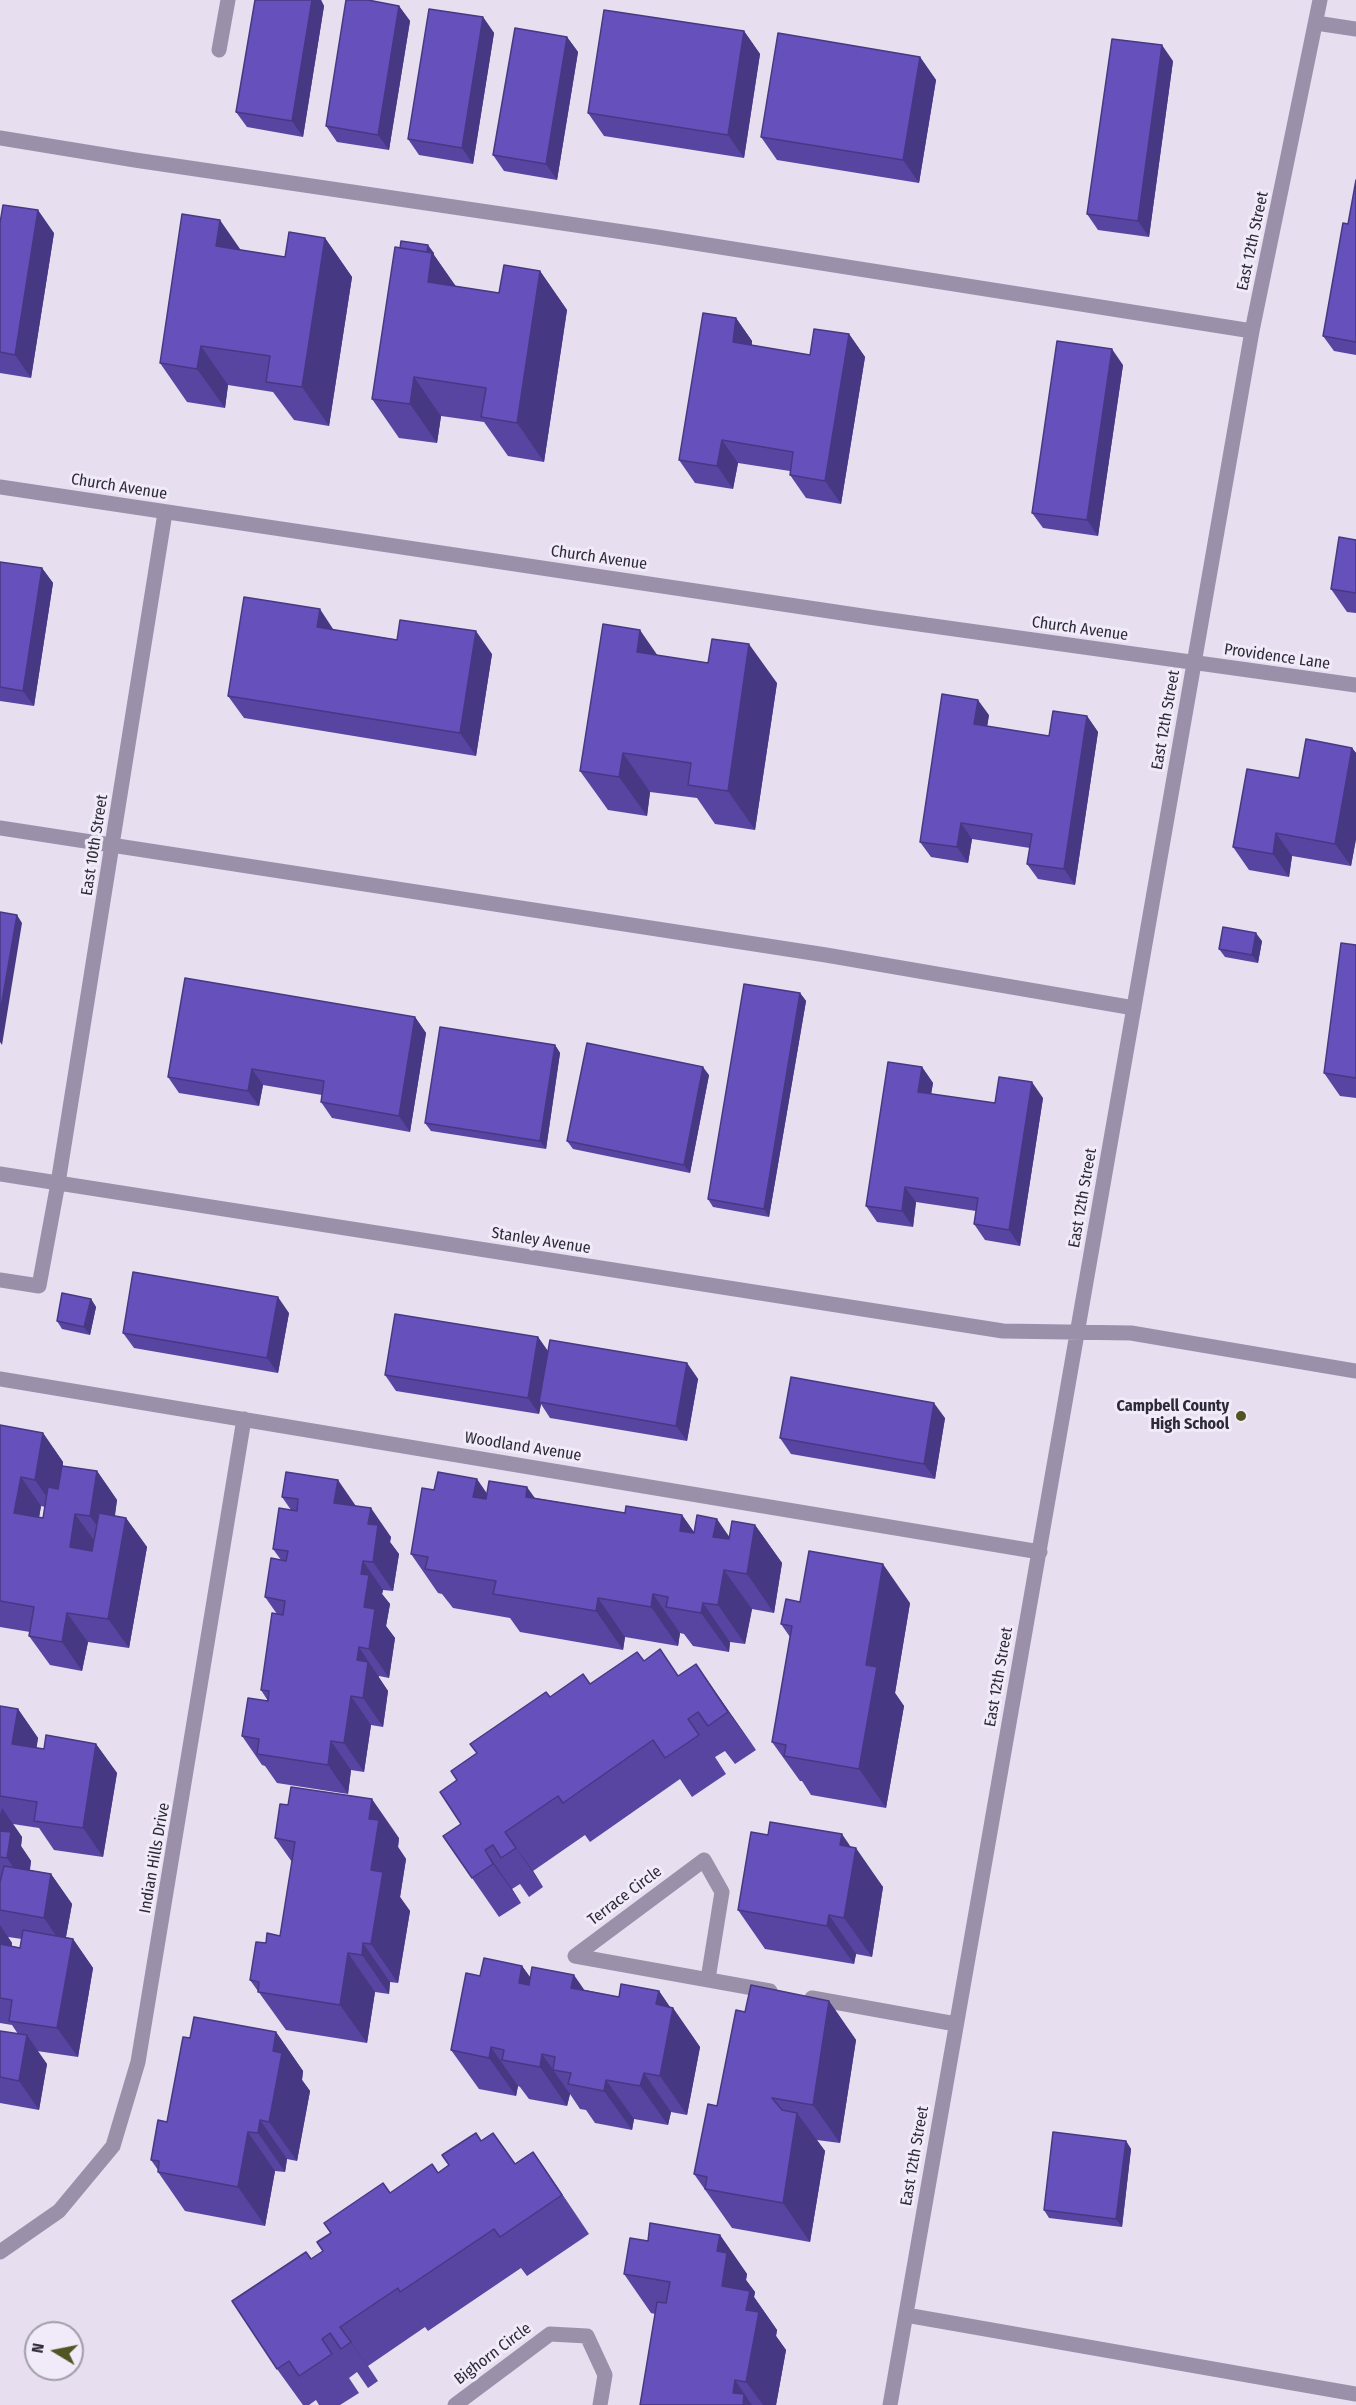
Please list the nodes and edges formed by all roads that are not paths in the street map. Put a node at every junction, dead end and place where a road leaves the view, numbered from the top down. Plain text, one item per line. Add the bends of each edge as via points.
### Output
1 (228, 0) edge
2 (1320, 0) edge
3 (1316, 23) junction
4 (1356, 29) edge
5 (219, 50) dead end
6 (0, 138) edge
7 (1252, 332) junction
8 (0, 487) edge
9 (165, 513) junction
10 (1194, 663) junction
11 (1356, 685) edge
12 (0, 828) edge
13 (113, 846) junction
14 (1134, 1008) junction
15 (0, 1174) edge
16 (58, 1183) junction
17 (0, 1280) edge
18 (1078, 1332) junction
19 (1356, 1371) edge
20 (0, 1379) edge
21 (244, 1419) junction
22 (1040, 1552) junction
23 (708, 1979) junction
24 (957, 2024) junction
25 (0, 2252) edge
26 (906, 2315) junction
27 (1356, 2394) edge
28 (455, 2405) edge
29 (600, 2405) edge
30 (890, 2405) edge

1 - 5 street
2 - 3 street, East 12th Street
3 - 4 street
3 - 7 street, East 12th Street
6 - 7 street
7 - 10 street, East 12th Street
8 - 9 street, Church Avenue
9 - 10 street, Church Avenue
9 - 13 street, East 10th Street
10 - 11 street, Providence Lane
10 - 14 street, East 12th Street
12 - 13 street
13 - 14 street via 826,955
13 - 16 street, East 10th Street
14 - 18 street, East 12th Street
15 - 16 street, Stanley Avenue
16 - 17 street, East 10th Street via 39,1286
16 - 18 street, Stanley Avenue via 1003,1331
18 - 19 street, Stanley Avenue via 1149,1335
18 - 22 street, East 12th Street
20 - 21 street, Woodland Avenue
21 - 22 street, Woodland Avenue
21 - 25 street, Indian Hills Drive via 138,2062 113,2145 59,2211
22 - 24 street, East 12th Street
23 - 23 street, Terrace Circle via 686,1975 575,1956 704,1860 722,1892
23 - 24 street, Terrace Circle
24 - 26 street, East 12th Street
26 - 27 street
26 - 30 street, East 12th Street
28 - 29 street, Bighorn Circle via 550,2334 587,2336 605,2375

